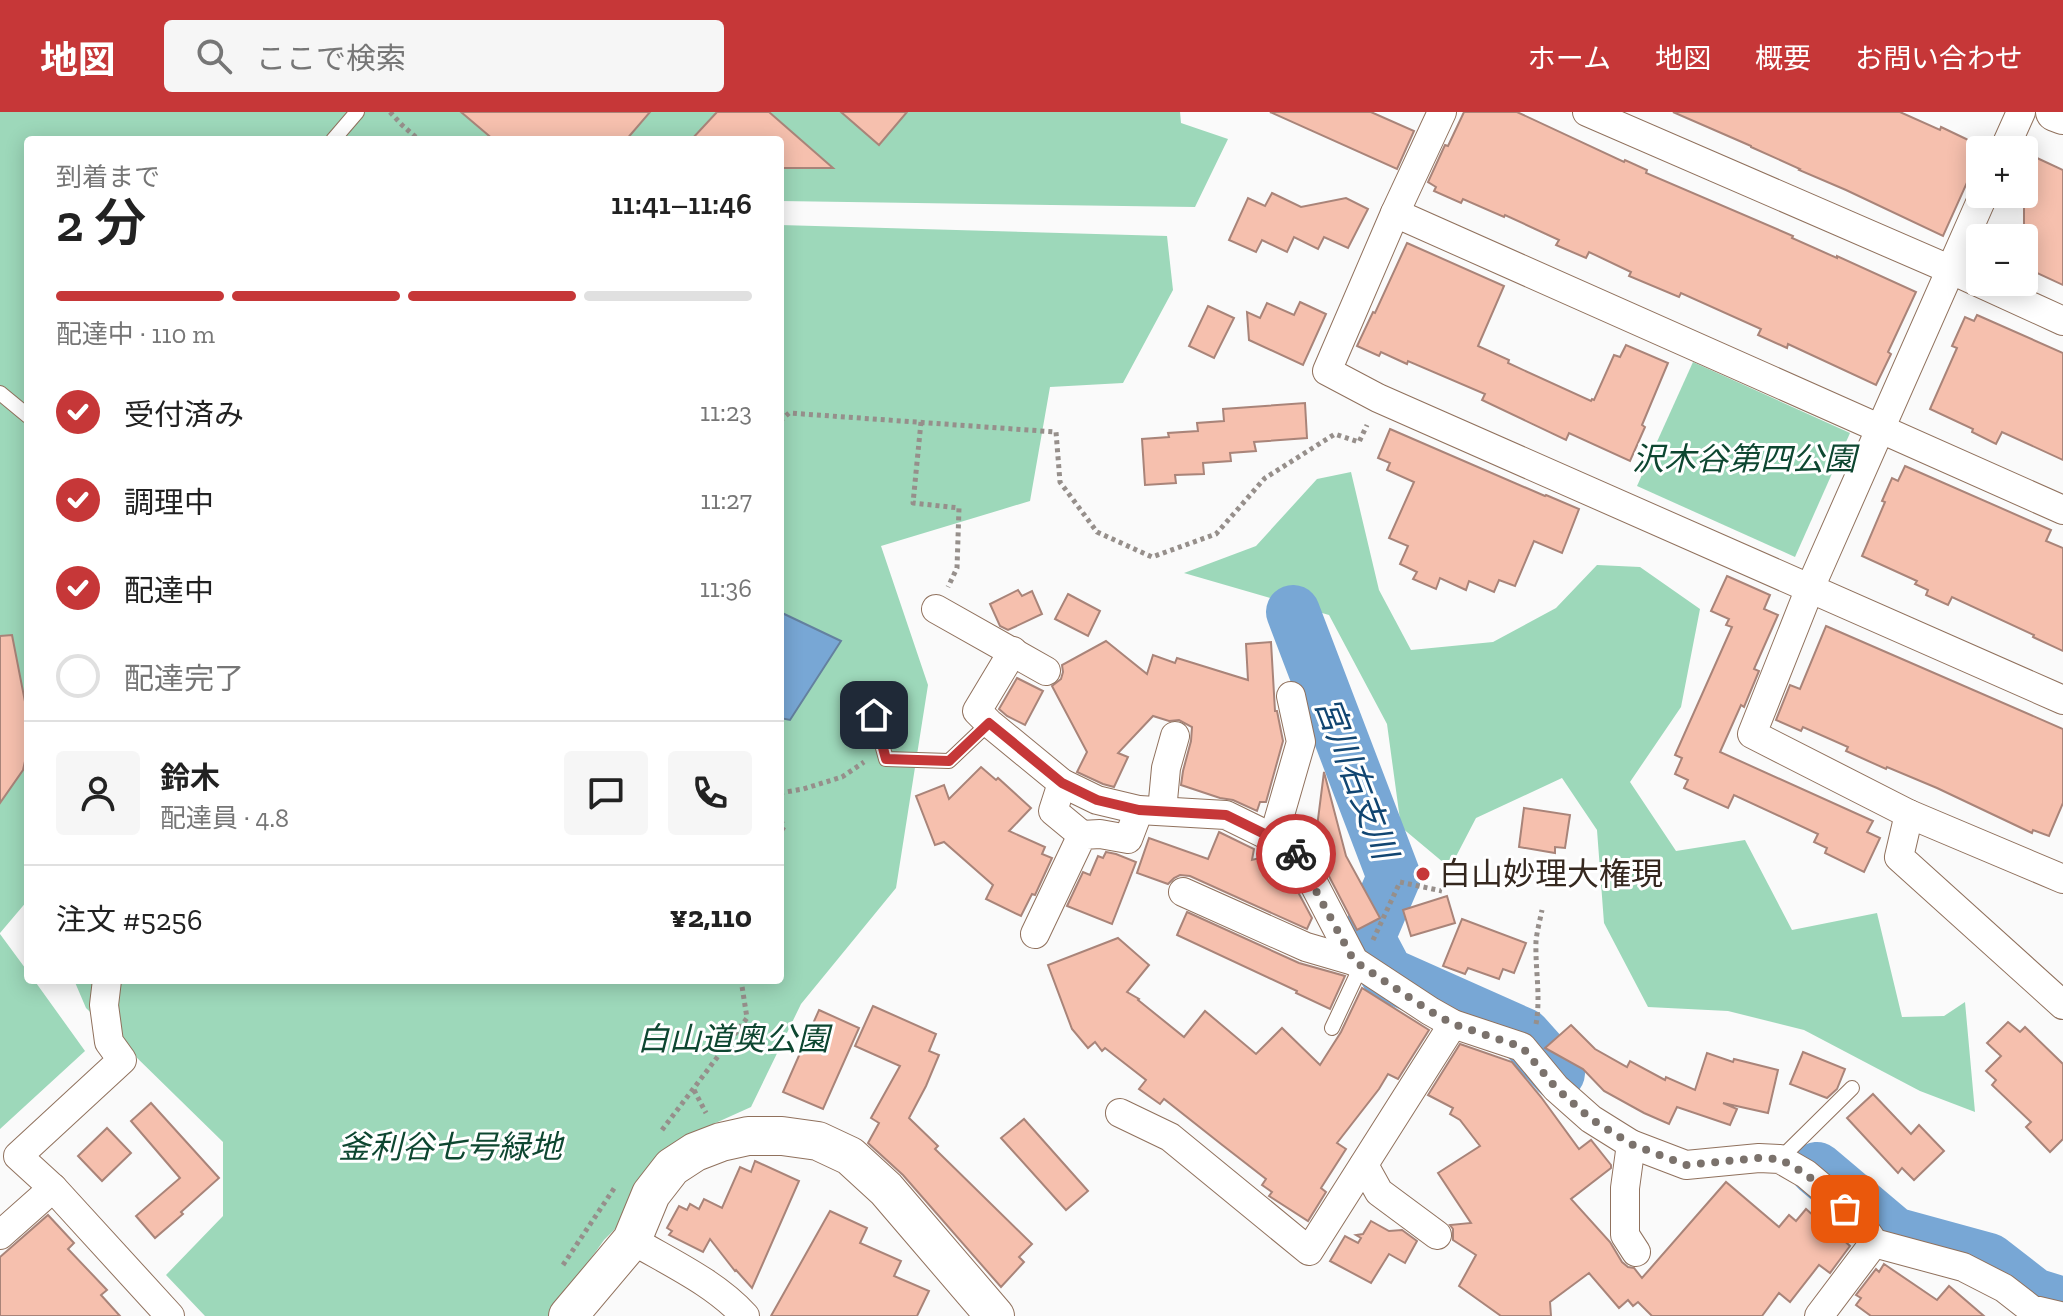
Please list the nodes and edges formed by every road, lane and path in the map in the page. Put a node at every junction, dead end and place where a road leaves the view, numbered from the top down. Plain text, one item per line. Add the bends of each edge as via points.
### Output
1 (357, 112) edge
2 (390, 112) edge
3 (1442, 112) edge
4 (1587, 112) edge
5 (2021, 112) edge
6 (2055, 112) edge
7 (2063, 115) edge
8 (336, 136) edge
9 (414, 136) edge
10 (2010, 136) edge
11 (1977, 208) edge
12 (1395, 213) junction
13 (1949, 269) junction
14 (2063, 321) edge
15 (0, 393) edge
16 (1378, 398) junction
17 (24, 413) edge
18 (784, 417) edge
19 (921, 422) junction
20 (1882, 429) junction
21 (2063, 510) edge
22 (1810, 588) junction
23 (936, 609) joint
24 (1013, 651) junction
25 (1046, 671) dead end
26 (1291, 696) dead end
27 (862, 698) dead end
28 (2063, 700) edge
29 (989, 723) junction
30 (1175, 736) dead end
31 (879, 737) junction
32 (1062, 783) junction
33 (784, 792) edge
34 (1150, 810) junction
35 (1909, 814) junction
36 (1082, 835) junction
37 (1273, 839) junction
38 (2063, 879) edge
39 (1442, 891) dead end
40 (1183, 892) dead end
41 (1542, 910) dead end
42 (1035, 934) dead end
43 (1358, 964) junction
44 (107, 984) edge
45 (742, 984) edge
46 (2063, 1005) edge
47 (1453, 1024) junction
48 (1332, 1028) dead end
49 (1522, 1047) junction
50 (1852, 1088) dead end
51 (1120, 1113) dead end
52 (673, 1118) dead end
53 (1631, 1144) junction
54 (1781, 1158) junction
55 (1364, 1165) junction
56 (53, 1188) junction
57 (0, 1235) edge
58 (1437, 1235) dead end
59 (632, 1240) junction
60 (1874, 1243) junction
61 (1636, 1252) dead end
62 (170, 1316) edge
63 (568, 1316) edge
64 (745, 1316) edge
65 (995, 1316) edge
66 (1819, 1316) edge
67 (2060, 1316) edge

1 - 8 lane
2 - 9 path
3 - 12 street
4 - 13 street
5 - 10 street
6 - 7 street
11 - 13 street
12 - 16 street via 1327,371
12 - 20 street
13 - 14 street
13 - 20 street
15 - 17 lane
16 - 19 path via 1359,442 1335,434 1265,478 1216,534 1152,557 1097,532 1060,482 1056,432
16 - 22 street
18 - 19 path via 789,413
19 - 23 path via 913,503 959,508 957,568
20 - 21 street
20 - 22 street
22 - 28 street
22 - 35 street via 1752,734
23 - 24 street
24 - 25 street
24 - 29 street via 977,711
26 - 37 street via 1301,742
27 - 31 lane via 874,715
29 - 31 lane via 949,761 886,759
29 - 32 street
30 - 34 street
31 - 33 path via 865,761 842,777
32 - 34 street via 1097,800
32 - 36 street via 1053,811
34 - 36 street via 1128,839
34 - 37 street via 1226,815
35 - 38 street
35 - 46 street via 1899,857
36 - 42 street
37 - 43 street via 1296,854
39 - 43 path via 1400,882
40 - 43 street via 1306,947
41 - 49 path via 1536,939 1540,1002 1536,1025
43 - 47 street
43 - 48 lane
44 - 56 street via 109,1042 122,1060 18,1156
45 - 52 path via 747,1018
47 - 49 street
47 - 55 street
49 - 53 street via 1556,1088
50 - 54 lane
51 - 55 street via 1170,1137 1309,1251
53 - 54 street via 1686,1165
53 - 61 street via 1625,1235
54 - 60 street via 1859,1221
55 - 58 street via 1379,1192
56 - 57 street
56 - 62 street
59 - 63 street
59 - 64 street via 707,1284
59 - 65 street via 651,1194 672,1167 695,1152 748,1136 818,1141 850,1156 886,1189
60 - 66 street
60 - 67 street via 1963,1267 2031,1309

